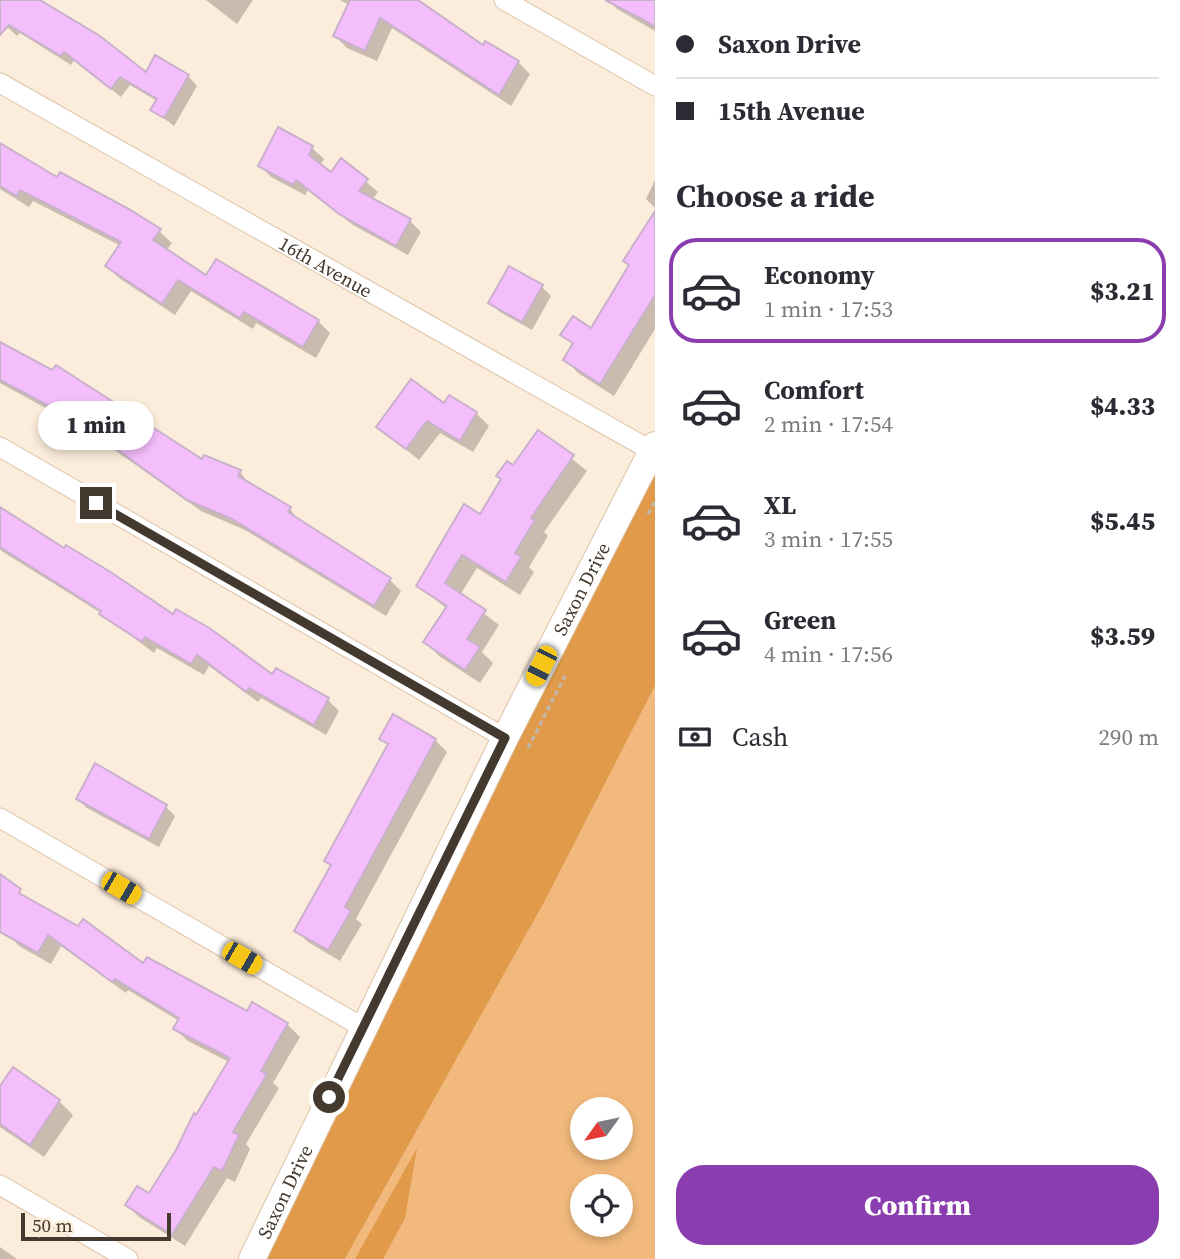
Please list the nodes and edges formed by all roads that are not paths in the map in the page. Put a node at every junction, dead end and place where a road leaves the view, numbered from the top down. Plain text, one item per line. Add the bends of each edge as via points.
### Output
1 (504, 0) edge
2 (0, 83) edge
3 (655, 86) edge
4 (0, 447) edge
5 (654, 448) edge
6 (505, 738) junction
7 (0, 818) edge
8 (362, 1027) junction
9 (0, 1185) edge
10 (128, 1259) edge
11 (252, 1259) edge

1 - 3 street
2 - 5 street, 16th Avenue
4 - 6 street
5 - 6 street, Saxon Drive
6 - 8 street, Saxon Drive
7 - 8 street
8 - 11 street, Saxon Drive
9 - 10 street

